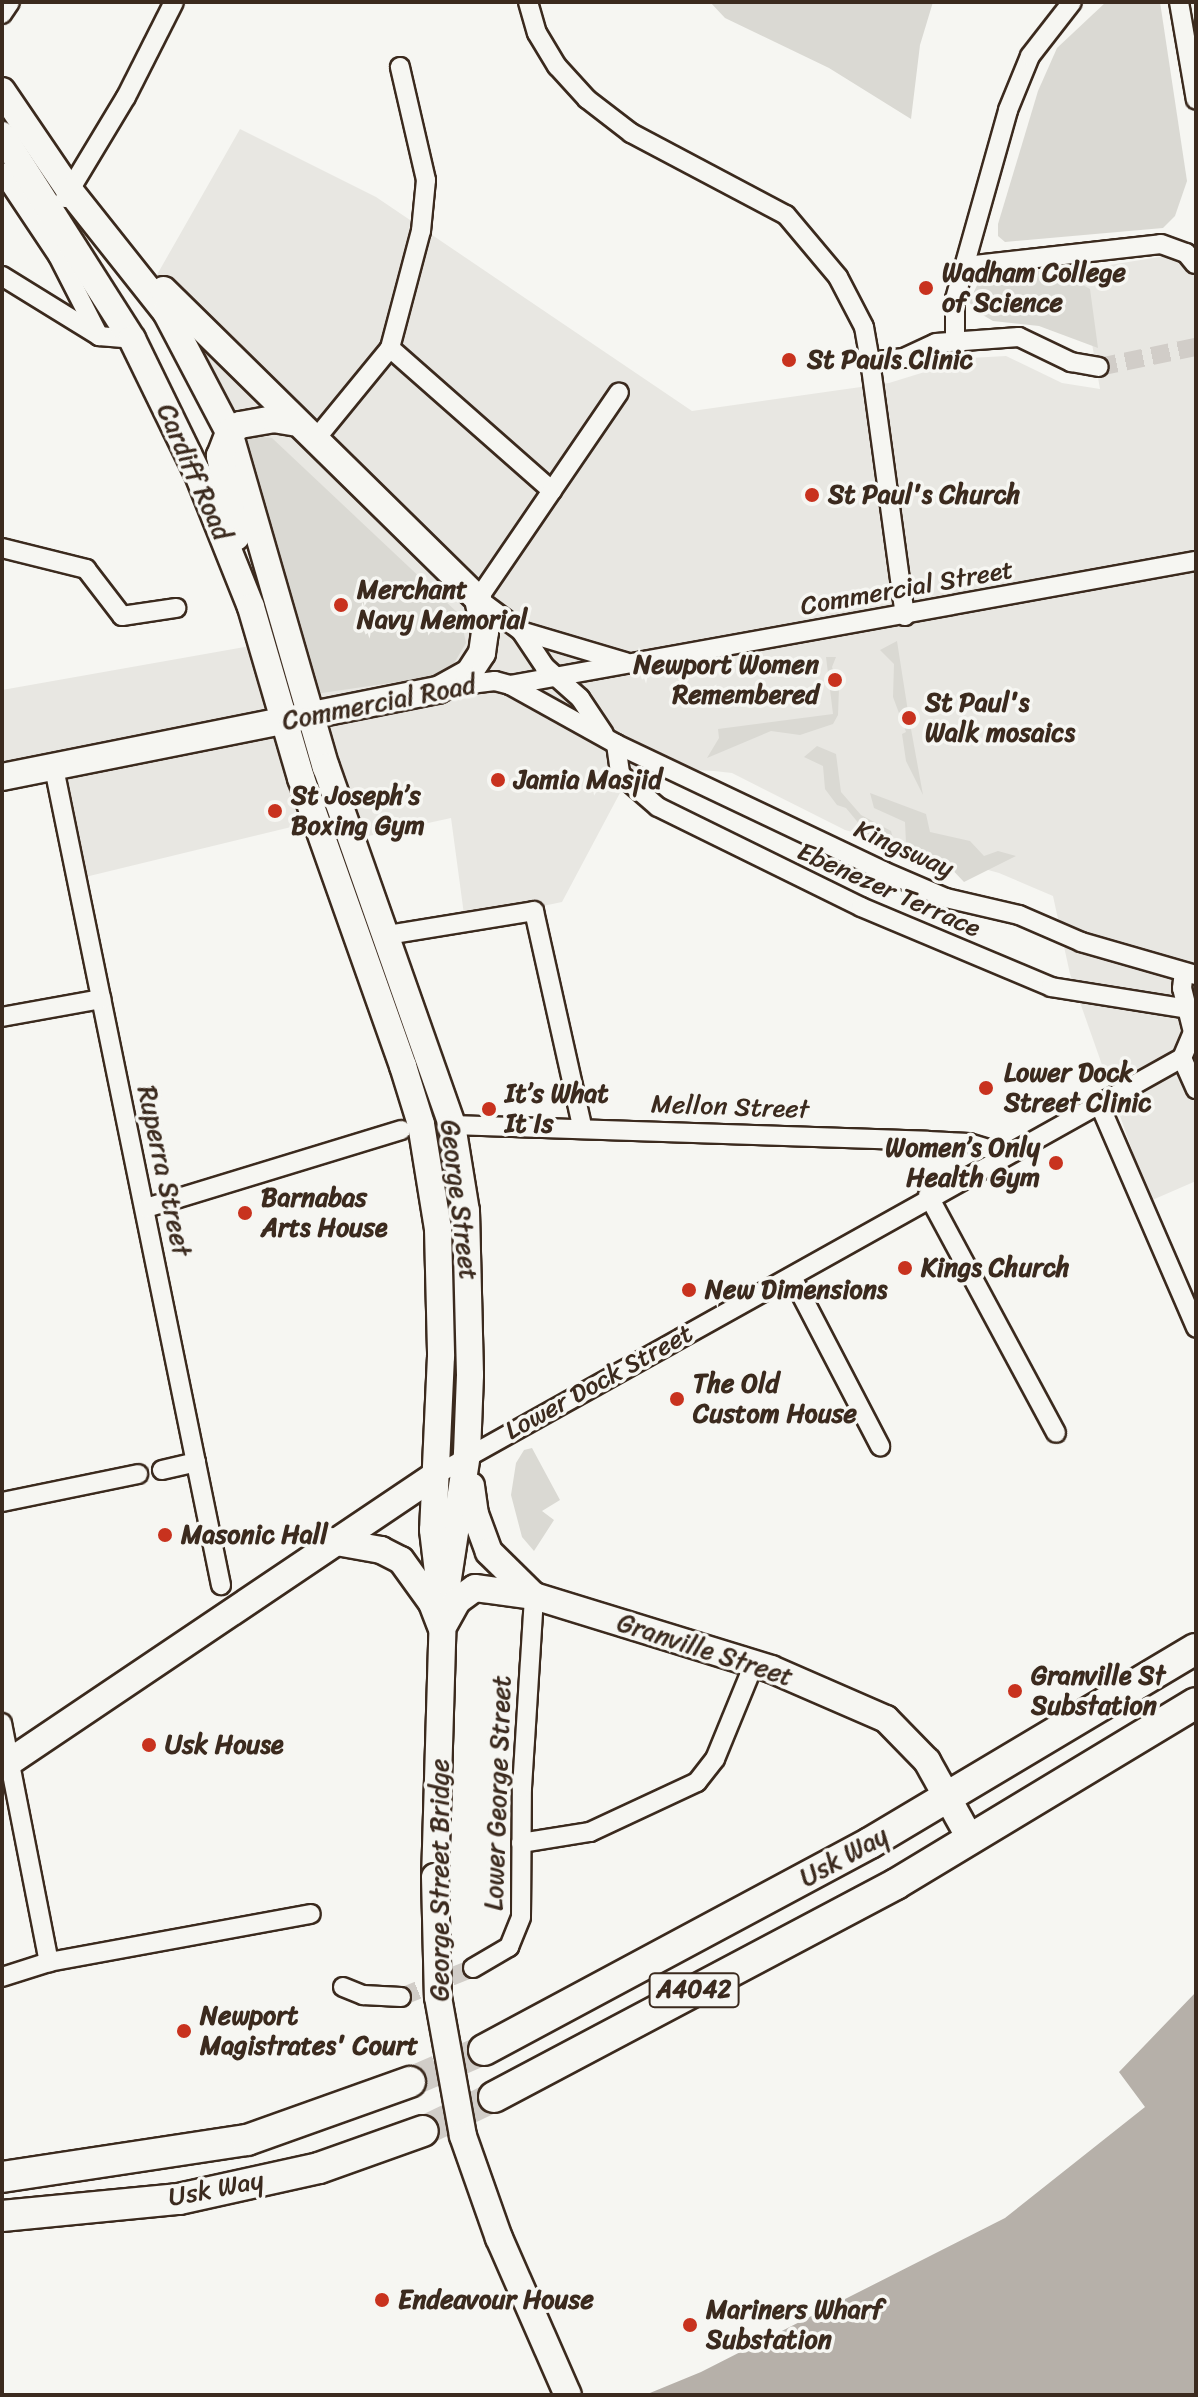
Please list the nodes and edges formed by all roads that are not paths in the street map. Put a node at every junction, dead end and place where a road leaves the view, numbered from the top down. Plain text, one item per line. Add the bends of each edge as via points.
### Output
1 (10, 2) edge
2 (174, 2) edge
3 (528, 2) edge
4 (1072, 2) edge
5 (1179, 2) edge
6 (2, 14) edge
7 (400, 67) dead end
8 (2, 91) edge
9 (1196, 100) edge
10 (2, 135) edge
11 (2, 172) edge
12 (70, 191) junction
13 (53, 215) junction
14 (112, 240) junction
15 (1188, 261) edge
16 (966, 266) junction
17 (2, 276) edge
18 (99, 336) junction
19 (132, 339) junction
20 (955, 341) junction
21 (390, 348) junction
22 (870, 362) junction
23 (1099, 367) tunnel mouth
24 (619, 392) dead end
25 (293, 422) junction
26 (229, 432) junction
27 (314, 441) junction
28 (552, 491) junction
29 (2, 548) edge
30 (1196, 561) edge
31 (478, 599) junction
32 (251, 607) junction
33 (176, 608) dead end
34 (905, 616) junction
35 (521, 631) junction
36 (625, 662) junction
37 (554, 675) junction
38 (510, 685) junction
39 (438, 690) junction
40 (314, 713) junction
41 (285, 721) junction
42 (611, 740) junction
43 (54, 768) junction
44 (2, 777) edge
45 (388, 935) junction
46 (1190, 973) edge
47 (101, 999) junction
48 (1188, 1009) junction
49 (2, 1017) edge
50 (1182, 1058) junction
51 (1196, 1089) edge
52 (1098, 1101) junction
53 (452, 1125) junction
54 (582, 1126) junction
55 (401, 1130) dead end
56 (1004, 1154) junction
57 (928, 1195) junction
58 (146, 1208) junction
59 (792, 1277) junction
60 (1196, 1328) edge
61 (440, 1383) junction
62 (1056, 1433) dead end
63 (880, 1446) dead end
64 (467, 1454) junction
65 (196, 1462) junction
66 (162, 1470) dead end
67 (138, 1474) dead end
68 (434, 1476) junction
69 (2, 1502) edge
70 (331, 1541) junction
71 (221, 1585) dead end
72 (534, 1596) junction
73 (443, 1620) junction
74 (1196, 1649) edge
75 (754, 1664) junction
76 (1196, 1703) edge
77 (2, 1723) edge
78 (6, 1764) edge
79 (948, 1799) junction
80 (971, 1840) junction
81 (521, 1843) junction
82 (311, 1914) dead end
83 (49, 1962) junction
84 (473, 1968) tunnel mouth
85 (2, 1977) edge
86 (343, 1987) dead end
87 (401, 1997) tunnel mouth
88 (484, 2050) tunnel mouth
89 (410, 2082) tunnel mouth
90 (494, 2097) tunnel mouth
91 (423, 2131) tunnel mouth
92 (2, 2177) edge
93 (2, 2216) edge
94 (568, 2395) edge

1 - 6 street
2 - 12 street
3 - 22 street via 537,33 557,66 587,99 631,133 786,215 838,277 864,327
4 - 16 street via 1046,32 1019,83
5 - 9 street
7 - 21 street via 426,180 421,231
8 - 12 main road, Cardiff Road
10 - 13 main road, Cardiff Road
11 - 18 street via 80,293
12 - 13 street
12 - 14 main road, Cardiff Road
13 - 19 main road, Cardiff Road
14 - 25 main road, Cardiff Road
14 - 26 main road, Cardiff Road via 166,312
15 - 16 street via 1161,244
16 - 20 street via 955,299
17 - 18 street
18 - 19 street
19 - 32 main road, Cardiff Road via 197,472
20 - 22 street via 936,343 904,358
20 - 23 street via 1019,337 1071,362
21 - 27 street
21 - 28 street
22 - 34 street
24 - 28 street
25 - 26 main road, Cardiff Road via 273,419
25 - 27 main road, Cardiff Road
26 - 32 main road, Cardiff Road via 220,456
26 - 40 main road, Cardiff Road
27 - 31 main road, Cardiff Road
28 - 31 street
29 - 33 street via 86,569 122,616
30 - 34 street, Commercial Street
31 - 35 street
31 - 39 main road via 485,632 482,653 469,673
32 - 41 main road, Cardiff Road
34 - 36 street, Commercial Street
35 - 36 street, Commercial Street
35 - 37 street
36 - 37 street, Commercial Street
37 - 38 street, Commercial Street
37 - 42 street via 580,698
38 - 39 street, Commercial Road via 495,681
38 - 42 street, Commercial Road
39 - 40 main road, Commercial Road
40 - 41 main road, Commercial Road
40 - 45 main road, George Street via 326,767
41 - 43 main road, Commercial Road
41 - 61 main road, George Street via 421,1124 438,1229
42 - 46 street, Kingsway via 946,898 1019,915 1081,942
42 - 48 street, Ebenezer Terrace via 620,774 658,807 861,907 1051,987
43 - 44 main road, Commercial Road
43 - 47 street, Ruperra Street
45 - 53 main road, George Street
45 - 54 street via 534,911
46 - 48 street
47 - 49 street
47 - 58 street, Ruperra Street
48 - 50 street via 1193,1032
50 - 51 street
50 - 52 street, Lower Dock Street
52 - 56 street, Lower Dock Street
52 - 60 street
53 - 54 street, Mellon Street
53 - 64 main road, George Street via 466,1211 472,1301
54 - 56 street, Mellon Street via 969,1143
55 - 58 street
56 - 57 street, Lower Dock Street
57 - 59 street, Lower Dock Street
57 - 62 street
58 - 65 street, Ruperra Street
59 - 63 street
59 - 64 street, Lower Dock Street
61 - 64 main road
61 - 68 main road, George Street
64 - 68 street, Lower Dock Street
64 - 72 main road, Granville Street via 475,1514 485,1542
64 - 73 main road, George Street
65 - 66 street
65 - 71 street, Ruperra Street
67 - 69 street
68 - 70 main road, Lower Dock Street
68 - 73 main road, George Street via 433,1530
70 - 73 main road via 381,1550 401,1560
70 - 78 main road, Lower Dock Street
72 - 73 main road via 475,1588
72 - 75 main road, Granville Street
72 - 81 street, Lower George Street
73 - 94 main road, George Street Bridge, bridge via 435,1939 451,2077 478,2185
74 - 79 main road, Usk Way / A4042
75 - 79 main road, Granville Street via 886,1719 914,1744
75 - 81 street via 705,1776 590,1832
76 - 80 main road, Usk Way / A4042
77 - 78 street
78 - 83 street
79 - 80 main road, Granville Street
79 - 88 main road, Usk Way / A4042 via 728,1923
80 - 90 main road, Usk Way / A4042
81 - 84 street, Lower George Street via 521,1917 515,1938 501,1953
82 - 83 street
83 - 85 street
86 - 87 street via 363,1995
89 - 92 main road, Usk Way via 247,2140
91 - 93 main road, Usk Way via 319,2168 179,2199

